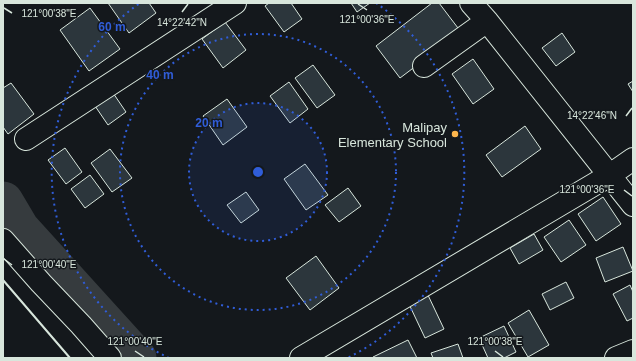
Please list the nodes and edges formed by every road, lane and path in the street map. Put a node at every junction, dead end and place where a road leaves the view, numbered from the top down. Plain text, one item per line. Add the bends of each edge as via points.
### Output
1 (235, 3) edge
2 (472, 3) edge
3 (487, 21) junction
4 (424, 66) dead end
5 (26, 139) dead end
6 (633, 159) edge
7 (610, 175) junction
8 (633, 205) edge
9 (3, 240) edge
10 (633, 351) edge
11 (110, 358) edge
12 (301, 358) edge
13 (616, 358) edge

1 - 5 street
2 - 3 street
3 - 4 street
3 - 7 street
6 - 7 street
7 - 8 street
7 - 12 street
9 - 11 street
10 - 13 street

